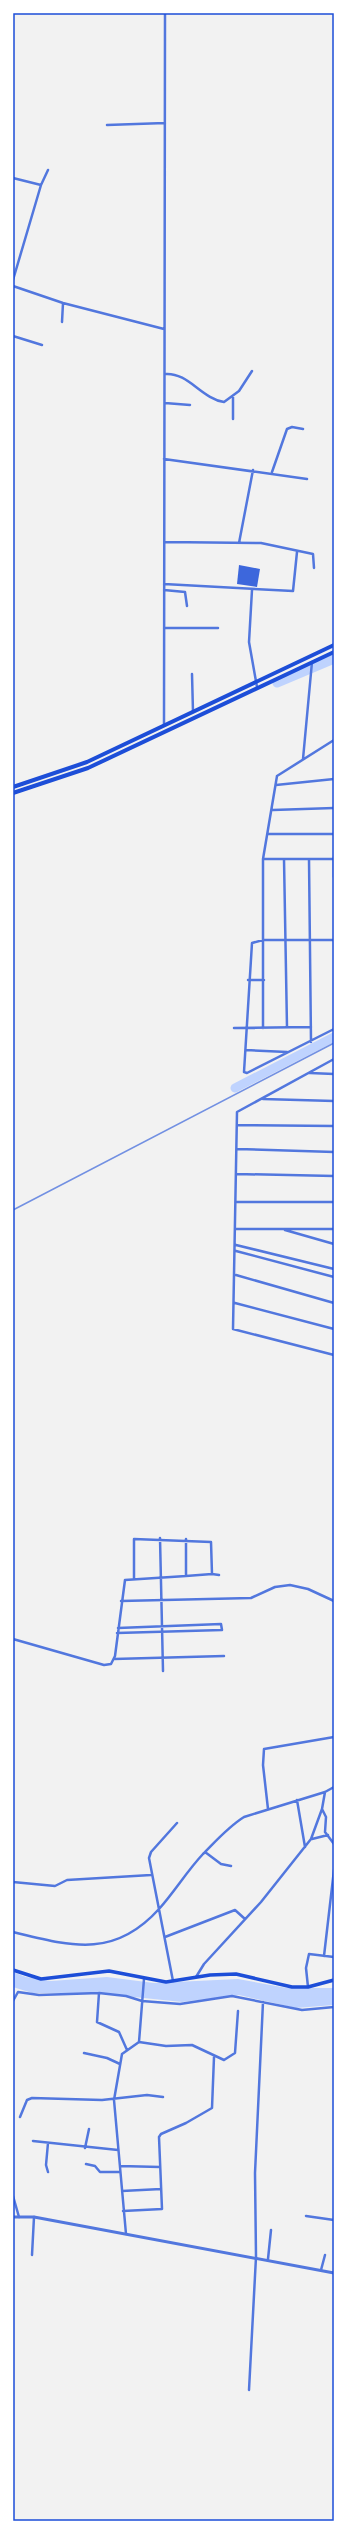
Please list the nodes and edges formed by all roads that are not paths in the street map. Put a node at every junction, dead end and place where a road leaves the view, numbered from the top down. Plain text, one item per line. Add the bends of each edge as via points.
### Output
1 (165, 13) edge
2 (165, 123) junction
3 (106, 125) dead end
4 (48, 170) dead end
5 (13, 178) edge
6 (41, 186) junction
7 (13, 280) edge
8 (13, 286) edge
9 (63, 303) junction
10 (62, 322) dead end
11 (165, 329) junction
12 (13, 336) edge
13 (42, 345) dead end
14 (252, 371) dead end
15 (165, 374) junction
16 (233, 397) junction
17 (165, 403) junction
18 (190, 405) dead end
19 (233, 420) dead end
20 (303, 429) dead end
21 (164, 459) junction
22 (253, 470) junction
23 (272, 472) junction
24 (308, 479) dead end
25 (165, 542) junction
26 (239, 543) junction
27 (297, 552) junction
28 (314, 568) dead end
29 (164, 584) junction
30 (164, 590) junction
31 (252, 590) junction
32 (187, 606) dead end
33 (164, 628) junction
34 (218, 628) dead end
35 (334, 645) edge
36 (334, 652) edge
37 (312, 663) junction
38 (192, 674) dead end
39 (255, 682) junction
40 (257, 687) junction
41 (193, 713) junction
42 (164, 726) junction
43 (334, 740) edge
44 (303, 759) junction
45 (334, 779) edge
46 (276, 785) junction
47 (13, 787) edge
48 (13, 793) edge
49 (334, 808) edge
50 (272, 810) junction
51 (268, 834) junction
52 (334, 834) edge
53 (334, 858) edge
54 (263, 859) junction
55 (284, 859) junction
56 (309, 859) junction
57 (334, 877) edge
58 (263, 940) junction
59 (285, 940) junction
60 (334, 940) edge
61 (309, 941) junction
62 (248, 980) junction
63 (264, 980) junction
64 (287, 1027) junction
65 (311, 1027) junction
66 (234, 1028) dead end
67 (264, 1028) junction
68 (247, 1029) junction
69 (334, 1029) edge
70 (311, 1042) junction
71 (246, 1050) junction
72 (289, 1052) junction
73 (334, 1060) edge
74 (310, 1073) junction
75 (334, 1074) edge
76 (263, 1098) junction
77 (334, 1101) edge
78 (237, 1125) junction
79 (334, 1126) edge
80 (237, 1148) junction
81 (334, 1152) edge
82 (237, 1174) junction
83 (334, 1176) edge
84 (236, 1202) junction
85 (334, 1202) edge
86 (236, 1229) junction
87 (281, 1229) junction
88 (334, 1229) edge
89 (334, 1244) edge
90 (236, 1245) junction
91 (236, 1251) junction
92 (334, 1270) edge
93 (236, 1275) junction
94 (334, 1277) edge
95 (334, 1303) edge
96 (234, 1304) junction
97 (334, 1330) edge
98 (334, 1355) edge
99 (160, 1538) junction
100 (186, 1539) junction
101 (212, 1574) junction
102 (219, 1575) dead end
103 (160, 1576) junction
104 (186, 1576) junction
105 (134, 1578) junction
106 (160, 1600) junction
107 (121, 1601) junction
108 (334, 1601) edge
109 (161, 1625) junction
110 (118, 1628) junction
111 (161, 1631) junction
112 (117, 1633) junction
113 (13, 1639) edge
114 (162, 1656) junction
115 (224, 1656) dead end
116 (114, 1658) junction
117 (163, 1671) dead end
118 (334, 1737) edge
119 (334, 1787) edge
120 (325, 1792) junction
121 (297, 1800) junction
122 (268, 1809) junction
123 (322, 1809) junction
124 (177, 1823) dead end
125 (328, 1835) junction
126 (311, 1839) junction
127 (334, 1844) edge
128 (305, 1847) junction
129 (205, 1852) junction
130 (231, 1866) dead end
131 (334, 1870) edge
132 (151, 1875) junction
133 (13, 1882) edge
134 (159, 1909) junction
135 (245, 1919) junction
136 (13, 1932) edge
137 (165, 1937) junction
138 (324, 1956) junction
139 (334, 1957) edge
140 (13, 1970) edge
141 (196, 1977) junction
142 (144, 1980) junction
143 (334, 1980) edge
144 (173, 1981) junction
145 (308, 1987) junction
146 (99, 1993) junction
147 (142, 2000) junction
148 (13, 2002) edge
149 (263, 2002) junction
150 (334, 2007) edge
151 (238, 2012) dead end
152 (139, 2042) junction
153 (127, 2050) junction
154 (84, 2053) dead end
155 (214, 2057) junction
156 (120, 2064) junction
157 (163, 2097) dead end
158 (114, 2100) junction
159 (20, 2117) dead end
160 (89, 2129) dead end
161 (33, 2141) dead end
162 (48, 2143) junction
163 (85, 2148) junction
164 (118, 2150) junction
165 (86, 2164) dead end
166 (120, 2166) junction
167 (160, 2166) junction
168 (48, 2172) dead end
169 (120, 2172) junction
170 (161, 2189) junction
171 (122, 2191) junction
172 (13, 2196) edge
173 (123, 2211) junction
174 (306, 2216) dead end
175 (13, 2217) edge
176 (21, 2217) junction
177 (34, 2217) junction
178 (334, 2220) edge
179 (271, 2230) dead end
180 (126, 2234) junction
181 (32, 2255) dead end
182 (325, 2255) dead end
183 (256, 2257) junction
184 (268, 2260) junction
185 (321, 2270) junction
186 (334, 2273) edge
187 (249, 2390) dead end

1 - 2 street
2 - 3 street
2 - 11 street
4 - 6 street
5 - 6 street
6 - 7 street
8 - 9 street
9 - 10 street
9 - 11 street
11 - 15 street
12 - 13 street
14 - 16 street
15 - 16 street via 178,376 218,400 224,402
15 - 17 street
16 - 19 street
17 - 18 street
17 - 21 street
20 - 23 street via 287,429
21 - 22 street
21 - 25 street
22 - 23 street
22 - 26 street
23 - 24 street
25 - 26 street
25 - 29 street
26 - 27 street via 270,544
27 - 28 street via 313,554
27 - 31 street via 293,590
29 - 30 street
29 - 31 street
30 - 32 street via 185,592
30 - 33 street
31 - 39 street via 249,642
33 - 34 street
33 - 42 street
35 - 39 highway
36 - 37 highway
37 - 40 highway
37 - 44 street
38 - 41 street
39 - 40 street
39 - 41 highway
40 - 48 highway via 88,768
41 - 42 highway
42 - 47 highway via 75,767
43 - 44 street
44 - 46 street via 278,774
45 - 46 street
46 - 50 street
49 - 50 street
50 - 51 street
51 - 52 street
51 - 54 street
53 - 56 street
53 - 57 street
54 - 55 street
54 - 58 street
55 - 56 street
55 - 59 street
56 - 61 street
58 - 59 street
58 - 62 street via 251,944
58 - 63 street
59 - 61 street
59 - 64 street
60 - 61 street
61 - 65 street
62 - 63 street
62 - 68 street
63 - 67 street
64 - 65 street
64 - 67 street
65 - 70 street
66 - 68 street
67 - 68 street
68 - 71 street
69 - 70 street
70 - 72 street
71 - 72 street
71 - 72 street via 246,1073
73 - 74 street
74 - 75 street
74 - 76 street
76 - 77 street
76 - 78 street via 237,1111
78 - 79 street
78 - 80 street
80 - 81 street
80 - 82 street
82 - 83 street
82 - 84 street
84 - 85 street
84 - 86 street
86 - 87 street
86 - 90 street
87 - 88 street
87 - 89 street
90 - 91 street
90 - 92 street
91 - 93 street
91 - 94 street
93 - 95 street
93 - 96 street
96 - 97 street
96 - 98 street via 234,1330
99 - 100 street
99 - 103 street
99 - 105 street via 134,1539
100 - 101 street via 211,1542
100 - 104 street
101 - 102 street
101 - 104 street
103 - 104 street
103 - 105 street
103 - 106 street
105 - 107 street via 125,1580
106 - 107 street
106 - 108 street via 251,1598 275,1586 290,1585 308,1589
106 - 109 street
107 - 110 street
109 - 110 street
109 - 111 street
109 - 111 street via 221,1624 222,1629
110 - 112 street
111 - 112 street
111 - 114 street
112 - 116 street
113 - 116 street via 104,1665 111,1664
114 - 115 street
114 - 116 street
114 - 117 street
118 - 122 street via 264,1749 263,1765
119 - 120 street
120 - 121 street
120 - 123 street
121 - 122 street
121 - 128 street
122 - 129 street via 234,1823
123 - 125 street
123 - 126 street
124 - 132 street via 151,1852
125 - 126 street
125 - 127 street
126 - 128 street
128 - 135 street
129 - 130 street via 221,1864
129 - 134 street
131 - 138 street
132 - 133 street via 67,1880 55,1886
132 - 134 street
134 - 136 street via 124,1937 100,1945 83,1945
134 - 137 street
135 - 137 street via 235,1910
135 - 141 street via 204,1964
137 - 144 street
138 - 139 street
138 - 145 street via 308,1956
140 - 142 main road via 41,1979 100,1970
141 - 144 main road
141 - 145 main road via 236,1974 283,1986
142 - 144 main road
142 - 147 street
143 - 145 main road
146 - 147 street
146 - 148 street via 39,1995 18,1992
146 - 153 street via 97,2022 119,2032
147 - 149 street via 180,2004 232,1996
147 - 152 street
149 - 150 street via 302,2010
149 - 183 street via 254,2173
151 - 155 street via 236,2053 224,2060
152 - 153 street
152 - 155 street via 166,2046 192,2045
153 - 156 street via 122,2054
154 - 156 street
155 - 167 street via 212,2108 160,2135
156 - 158 street
157 - 158 street via 147,2095
158 - 159 street via 32,2098 27,2100
158 - 164 street
160 - 163 street
161 - 162 street
162 - 163 street
162 - 168 street
163 - 164 street
164 - 166 street
165 - 169 street via 95,2166 100,2172
166 - 167 street
166 - 169 street
167 - 170 street
169 - 171 street
170 - 171 street
170 - 173 street via 162,2209
171 - 173 street
172 - 176 street
173 - 180 street
174 - 178 street
175 - 176 street
176 - 177 street
177 - 180 street
177 - 181 street
179 - 184 street
180 - 183 street
182 - 185 street
183 - 184 street
183 - 187 street
184 - 185 street
185 - 186 street

